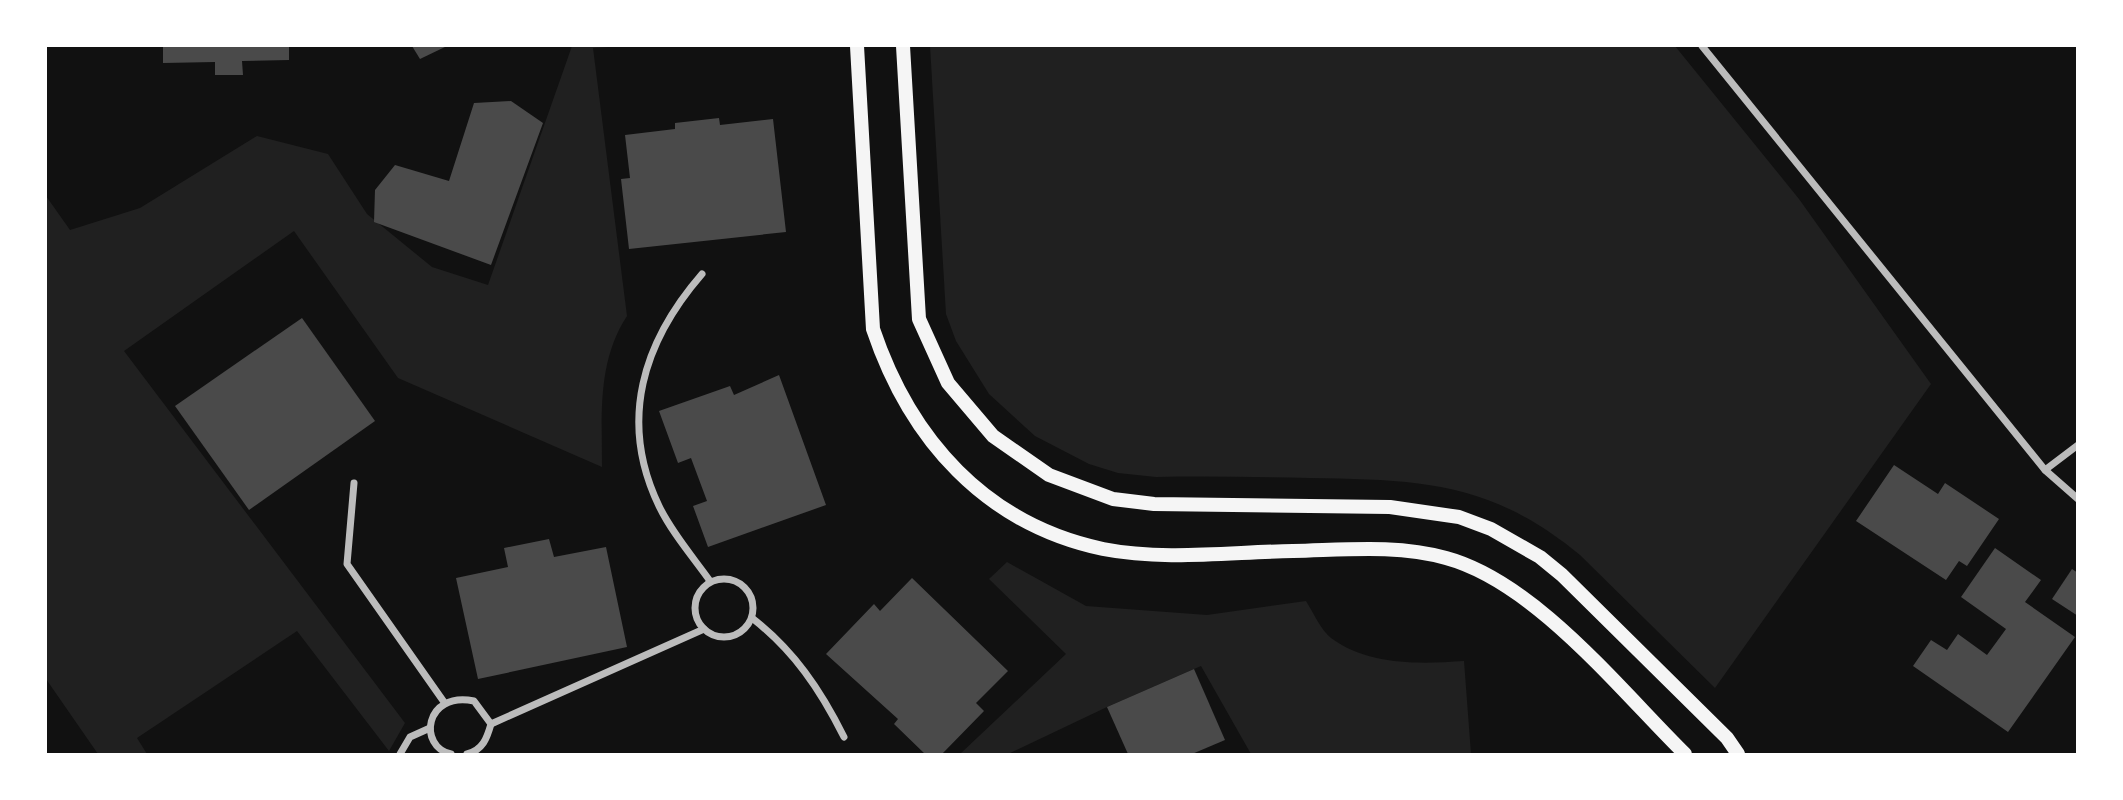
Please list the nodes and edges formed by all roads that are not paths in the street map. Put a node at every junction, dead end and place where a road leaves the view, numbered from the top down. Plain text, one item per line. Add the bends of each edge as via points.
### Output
1 (857, 46) edge
2 (903, 46) edge
3 (1702, 46) edge
4 (702, 274) dead end
5 (2077, 445) edge
6 (2045, 470) junction
7 (354, 483) dead end
8 (2077, 499) edge
9 (710, 581) junction
10 (752, 618) junction
11 (704, 629) junction
12 (444, 702) junction
13 (491, 724) junction
14 (430, 729) junction
15 (844, 737) dead end
16 (1727, 738) junction
17 (400, 754) edge
18 (446, 754) edge
19 (467, 754) edge
20 (1685, 754) edge
21 (1738, 754) edge
22 (1749, 754) edge

1 - 20 main road via 873,329 907,409 958,473 1025,520 1103,549 1152,554 1387,549 1447,558 1474,568 1515,592 1563,631
2 - 16 main road via 919,319 948,383 993,436 1049,475 1113,499 1154,504 1390,507 1447,515 1491,529 1562,575
3 - 6 street
4 - 9 street via 667,320 654,346 640,398 638,426 645,468 660,509
5 - 6 street
6 - 8 street
7 - 12 street via 347,564
9 - 10 street via 733,580 743,586 753,606
9 - 11 street via 695,598 697,620
10 - 11 street via 736,634 725,637
10 - 15 street via 792,653
11 - 13 street
12 - 13 street via 458,698 474,701
12 - 14 street via 433,713
13 - 19 street via 486,741
14 - 17 street via 410,737
14 - 18 street
16 - 21 main road
16 - 22 main road

